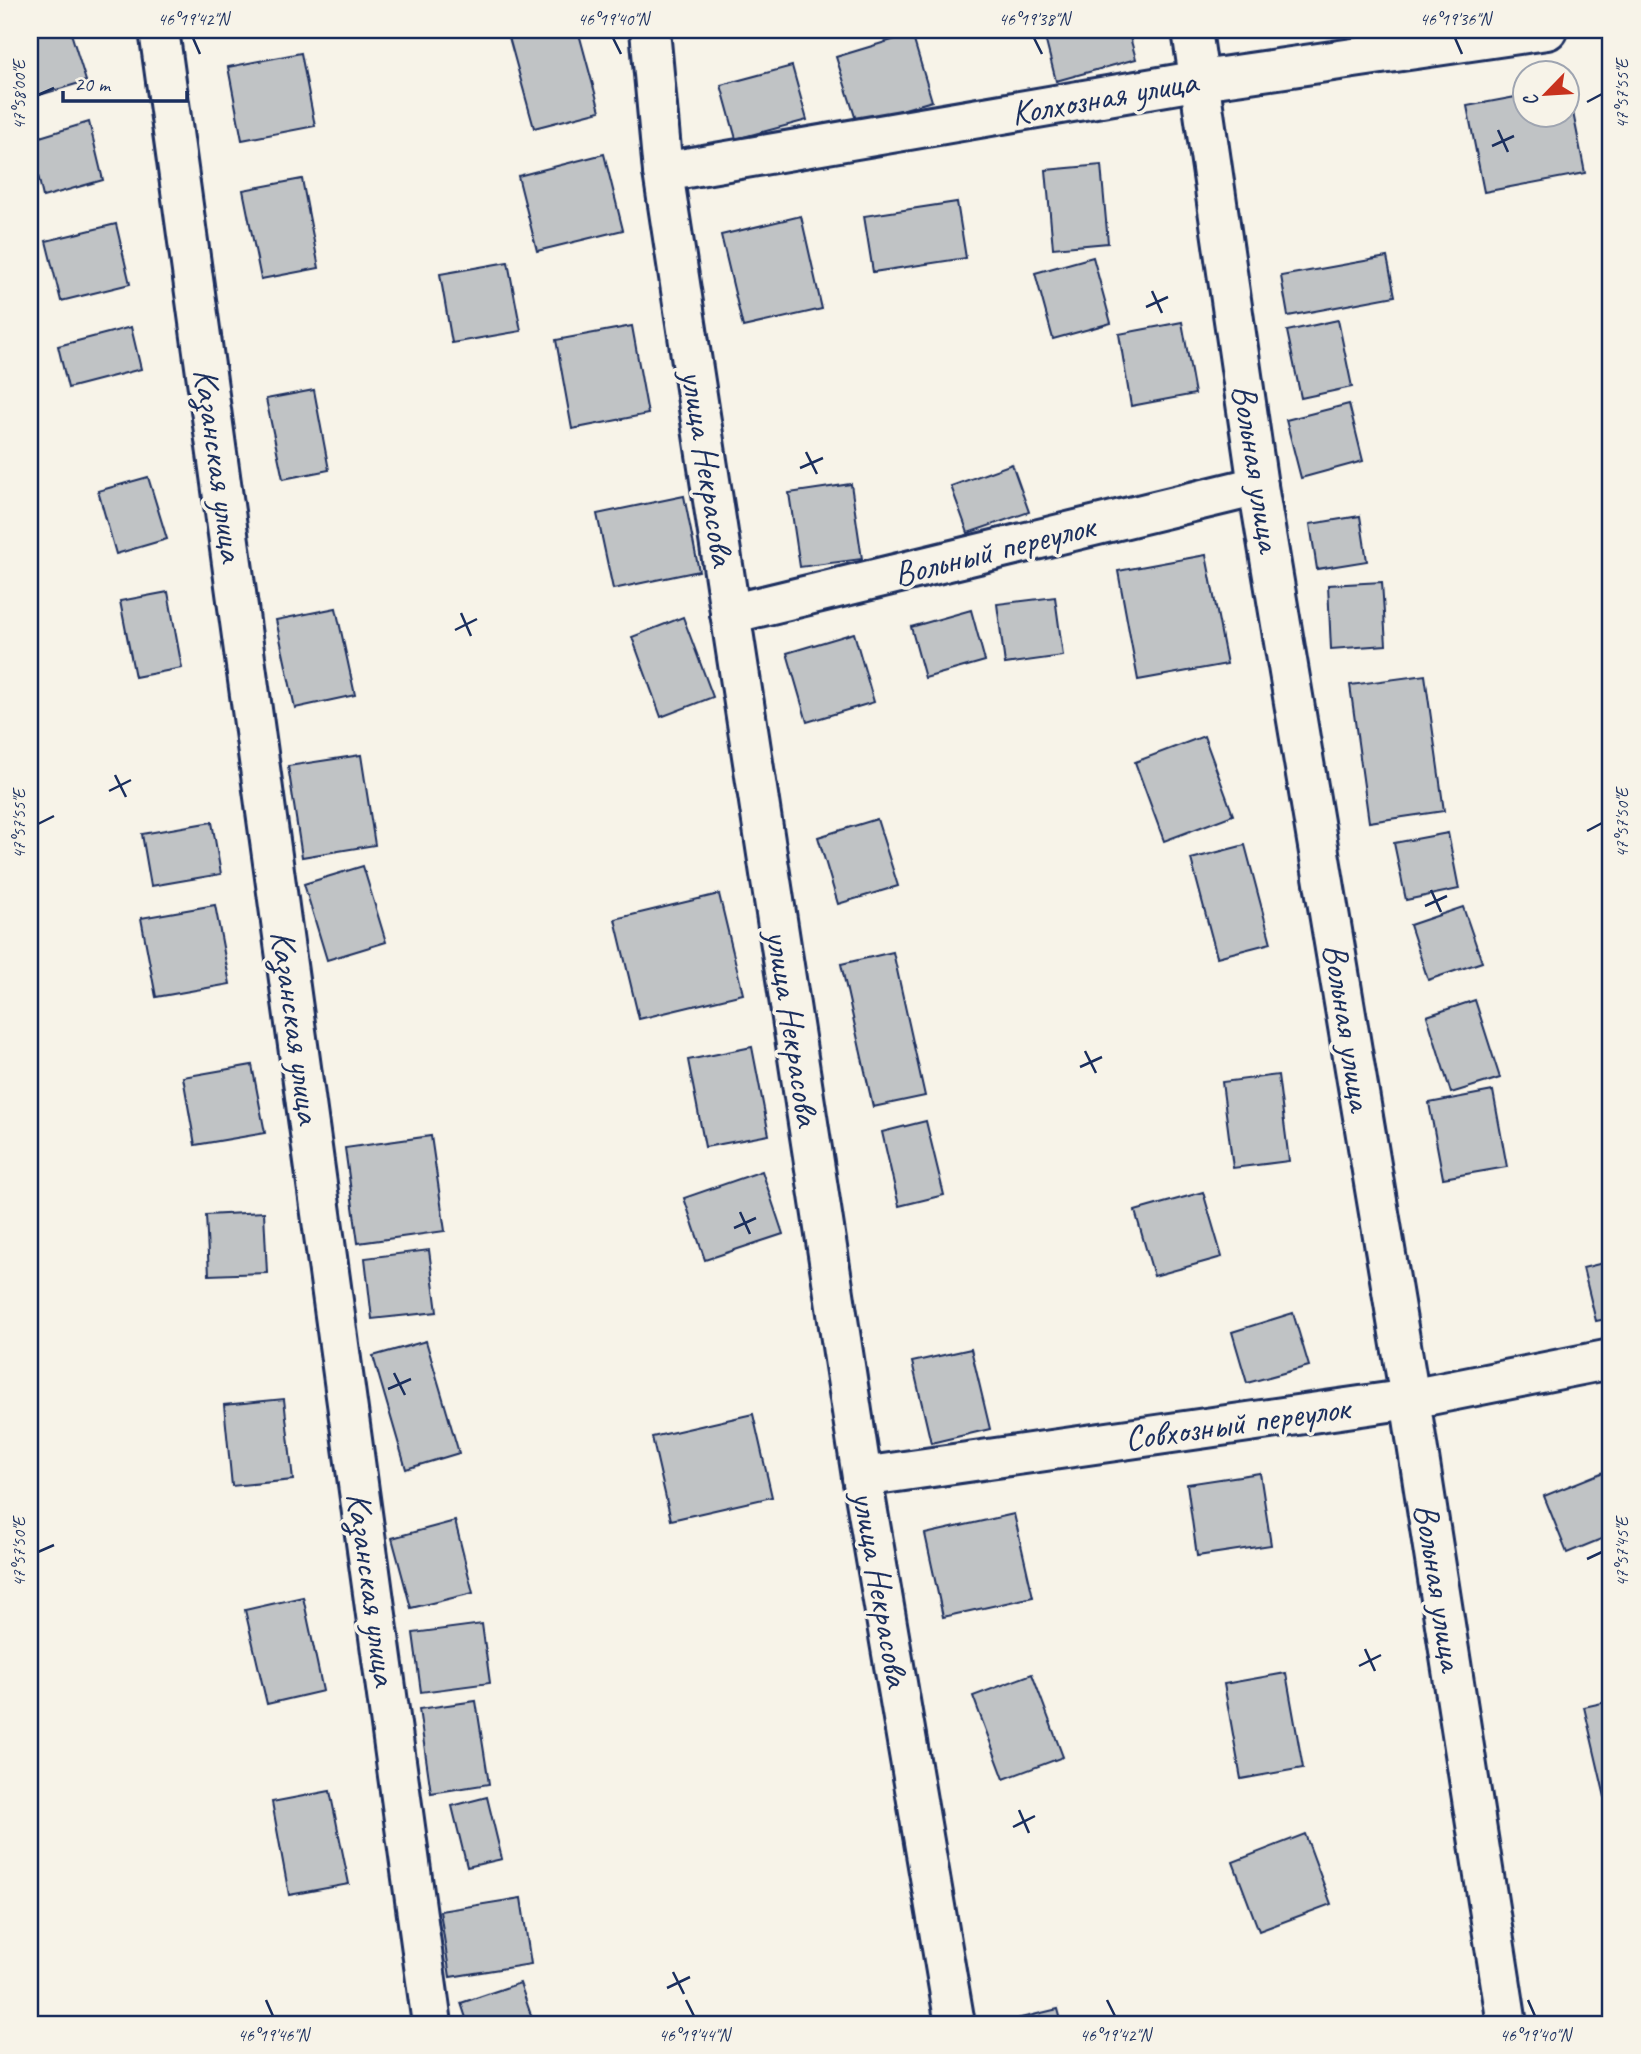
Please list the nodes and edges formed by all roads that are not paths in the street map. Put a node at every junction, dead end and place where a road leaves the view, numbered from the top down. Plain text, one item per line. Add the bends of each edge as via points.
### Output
1 (159, 30) edge
2 (650, 30) edge
3 (1192, 30) edge
4 (1547, 30) edge
5 (1200, 80) junction
6 (663, 172) junction
7 (1258, 486) junction
8 (730, 614) junction
9 (1611, 1359) edge
10 (1410, 1399) junction
11 (862, 1477) junction
12 (432, 2024) edge
13 (955, 2024) edge
14 (1507, 2024) edge

1 - 12 street, Казанская улица
2 - 6 street, улица Некрасова
3 - 5 street, Вольная улица
4 - 5 street, Колхозная улица
5 - 6 street, Колхозная улица
5 - 7 street, Вольная улица
6 - 8 street, улица Некрасова
7 - 8 street, Вольный переулок
7 - 10 street, Вольная улица
8 - 11 street, улица Некрасова
9 - 10 street, Совхозный переулок
10 - 11 street, Совхозный переулок
10 - 14 street, Вольная улица
11 - 13 street, улица Некрасова

